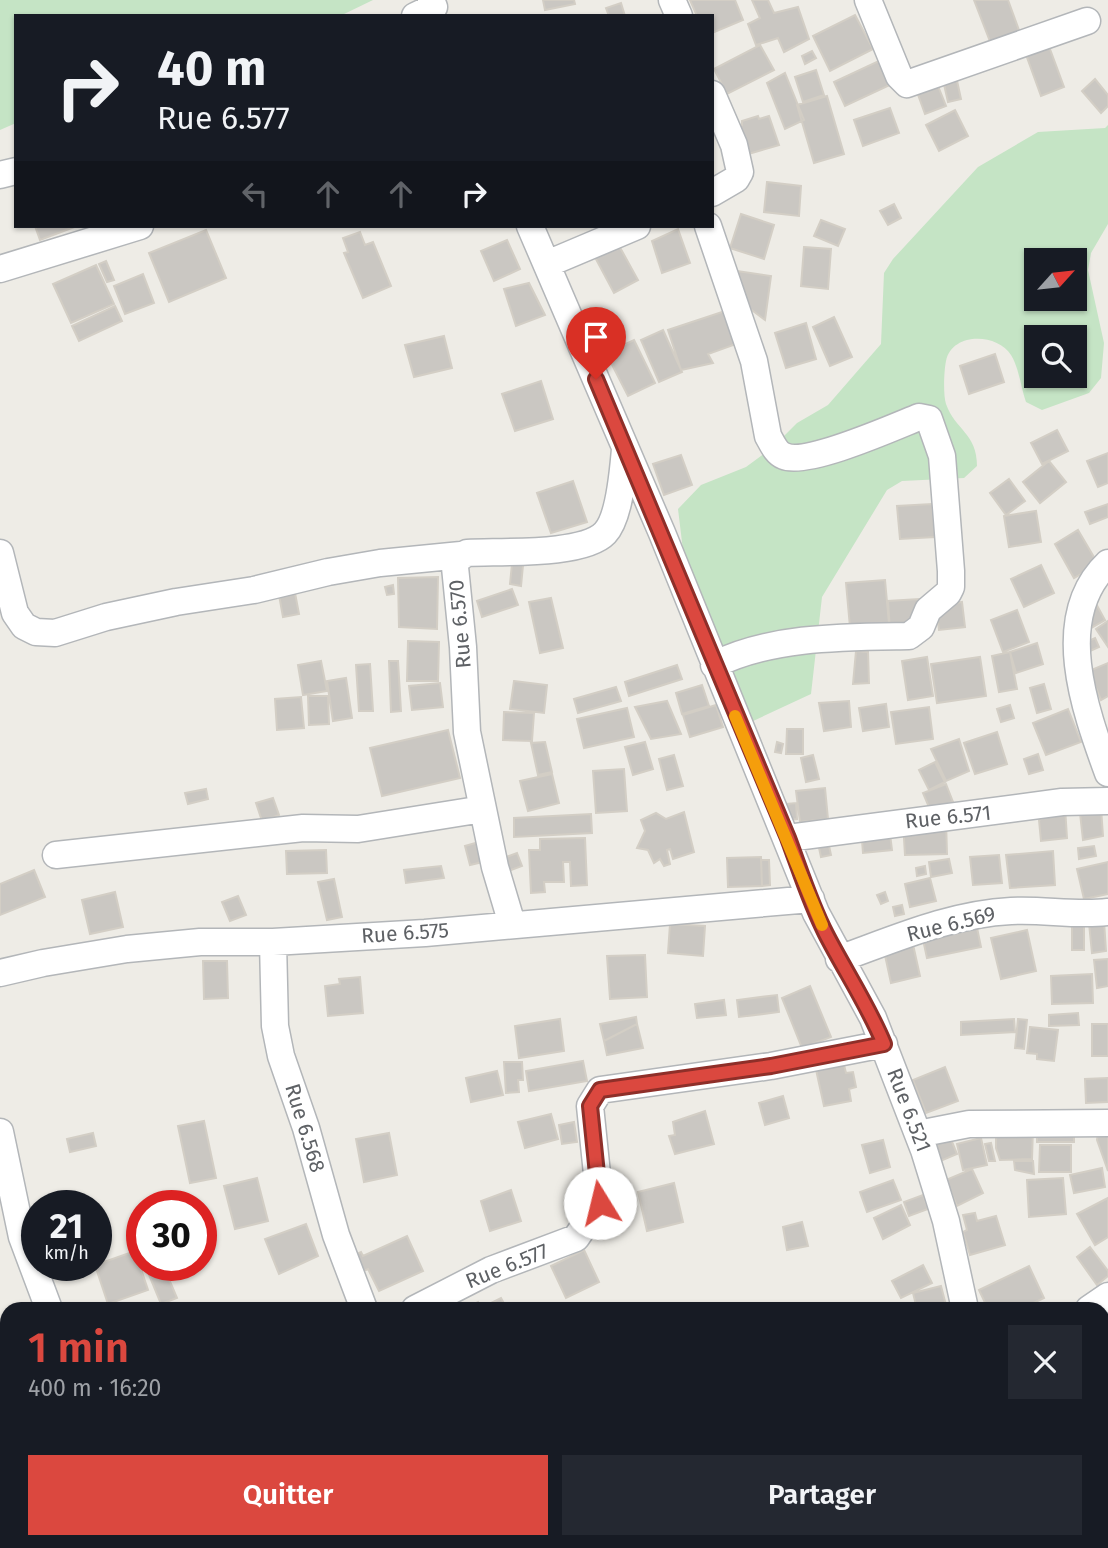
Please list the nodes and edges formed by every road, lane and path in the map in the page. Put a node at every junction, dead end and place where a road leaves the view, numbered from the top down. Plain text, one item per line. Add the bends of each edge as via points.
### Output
1 (868, 0) edge
2 (1087, 21) dead end
3 (714, 99) edge
4 (714, 192) edge
5 (133, 228) edge
6 (531, 228) edge
7 (632, 228) edge
8 (709, 228) edge
9 (547, 264) junction
10 (0, 269) edge
11 (625, 449) junction
12 (0, 553) edge
13 (461, 555) junction
14 (1108, 563) edge
15 (714, 665) junction
16 (1108, 773) edge
17 (1108, 801) edge
18 (483, 809) junction
19 (788, 838) junction
20 (56, 855) dead end
21 (811, 899) junction
22 (1108, 912) edge
23 (512, 923) junction
24 (273, 942) junction
25 (839, 959) junction
26 (0, 973) edge
27 (884, 1044) junction
28 (1108, 1123) edge
29 (0, 1132) edge
30 (918, 1134) junction
31 (11, 1240) edge
32 (45, 1302) edge
33 (360, 1302) edge
34 (428, 1302) edge
35 (963, 1302) edge

1 - 2 street via 899,76 907,84
3 - 4 street via 740,172
5 - 10 street
6 - 9 street, Rue 6.521
7 - 9 street
8 - 15 street via 754,362 773,447 792,458 832,450 919,417 929,419 942,456 951,571 948,593 909,636 793,643 733,655
9 - 11 street, Rue 6.521
11 - 13 street, Rue 6.570 via 613,515 606,532 593,541 575,547
11 - 15 street, Rue 6.521
12 - 13 street via 15,613 24,626 47,634 328,572
13 - 18 street, Rue 6.570 via 455,567 467,732
14 - 16 street via 1083,600 1077,638 1080,686
15 - 19 street, Rue 6.521
17 - 19 street, Rue 6.571 via 1062,802
18 - 20 street via 358,829 303,828
18 - 23 street, Rue 6.570
19 - 21 street, Rue 6.521
21 - 23 street, Rue 6.575
21 - 25 street, Rue 6.521
22 - 25 street, Rue 6.569 via 1012,910 982,914
23 - 24 street, Rue 6.575
24 - 26 street, Rue 6.575 via 127,949
24 - 33 street, Rue 6.568 via 275,1026 282,1056
25 - 27 street, Rue 6.521 via 861,992
27 - 30 street, Rue 6.521
27 - 34 street, Rue 6.577 via 771,1066 600,1090 590,1106 600,1203 576,1238 491,1269
28 - 30 street via 969,1124
29 - 31 street
30 - 35 street, Rue 6.521 via 946,1221
31 - 32 street

